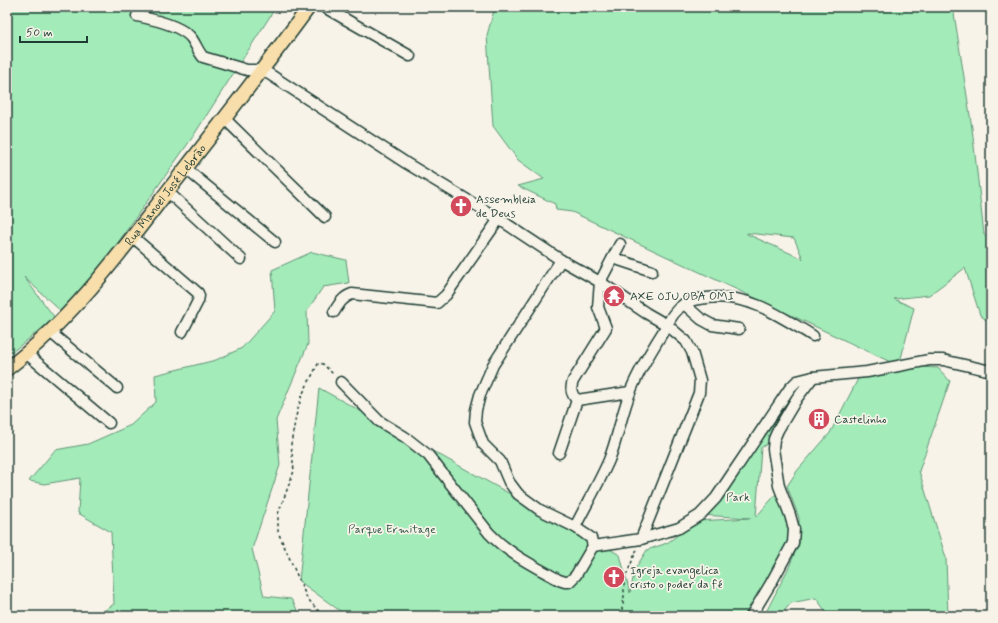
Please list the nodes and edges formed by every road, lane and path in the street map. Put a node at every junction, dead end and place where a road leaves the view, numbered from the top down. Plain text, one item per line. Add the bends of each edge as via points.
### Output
1 (309, 7) edge
2 (324, 7) edge
3 (137, 16) dead end
4 (410, 56) dead end
5 (263, 70) junction
6 (225, 119) junction
7 (186, 170) junction
8 (168, 192) junction
9 (325, 218) dead end
10 (499, 219) junction
11 (133, 237) junction
12 (275, 242) dead end
13 (620, 244) dead end
14 (613, 258) junction
15 (241, 259) dead end
16 (562, 260) junction
17 (652, 271) dead end
18 (600, 282) junction
19 (684, 304) junction
20 (334, 312) dead end
21 (667, 325) junction
22 (739, 329) dead end
23 (50, 332) junction
24 (182, 332) dead end
25 (813, 336) dead end
26 (27, 354) junction
27 (7, 369) edge
28 (991, 371) edge
29 (813, 376) junction
30 (341, 382) joint
31 (117, 388) dead end
32 (630, 392) junction
33 (577, 400) junction
34 (109, 423) dead end
35 (559, 453) dead end
36 (575, 528) junction
37 (641, 539) junction
38 (593, 546) junction
39 (323, 616) edge
40 (621, 616) edge
41 (751, 616) edge

1 - 5 main road, Rua Manoel José Lebrão
2 - 4 street
3 - 5 street via 175,27 187,34 203,57 247,70
5 - 6 main road, Rua Manoel José Lebrão
5 - 10 street via 406,163
6 - 7 main road, Rua Manoel José Lebrão
6 - 9 street
7 - 8 main road, Rua Manoel José Lebrão
7 - 12 street
8 - 11 main road, Rua Manoel José Lebrão
8 - 15 street
10 - 16 street
10 - 20 street via 446,296 436,303 352,294 346,296
11 - 23 main road, Rua Manoel José Lebrão via 99,281
11 - 24 street via 198,293 198,301
13 - 14 street
14 - 17 street
14 - 18 street
16 - 18 street
16 - 36 street via 494,365 480,395 475,416 483,444 500,461 509,482 518,494 540,510
18 - 21 street
18 - 33 street via 598,307 606,328 573,381 571,391
19 - 21 street via 674,313
19 - 22 street via 712,325
19 - 25 street via 691,300 711,297 742,299 763,306
21 - 32 street
21 - 37 street via 686,341 692,352 700,380 699,392
23 - 26 main road, Rua Manoel José Lebrão
23 - 31 street
26 - 27 main road, Rua Manoel José Lebrão
26 - 34 street
28 - 29 street via 943,360 929,360 866,372
29 - 37 street via 798,381 790,388 716,498 700,515 679,528
29 - 41 street via 797,398 774,439 773,449 779,486 790,515 793,543
30 - 38 street via 379,421 428,455 489,533 520,558 559,580 569,582
30 - 39 path via 320,362 302,395 291,444 294,471 278,514 278,532 307,598
32 - 33 street
32 - 36 street via 608,461
33 - 35 street
36 - 38 street via 591,538
37 - 38 street
37 - 40 path via 624,581

